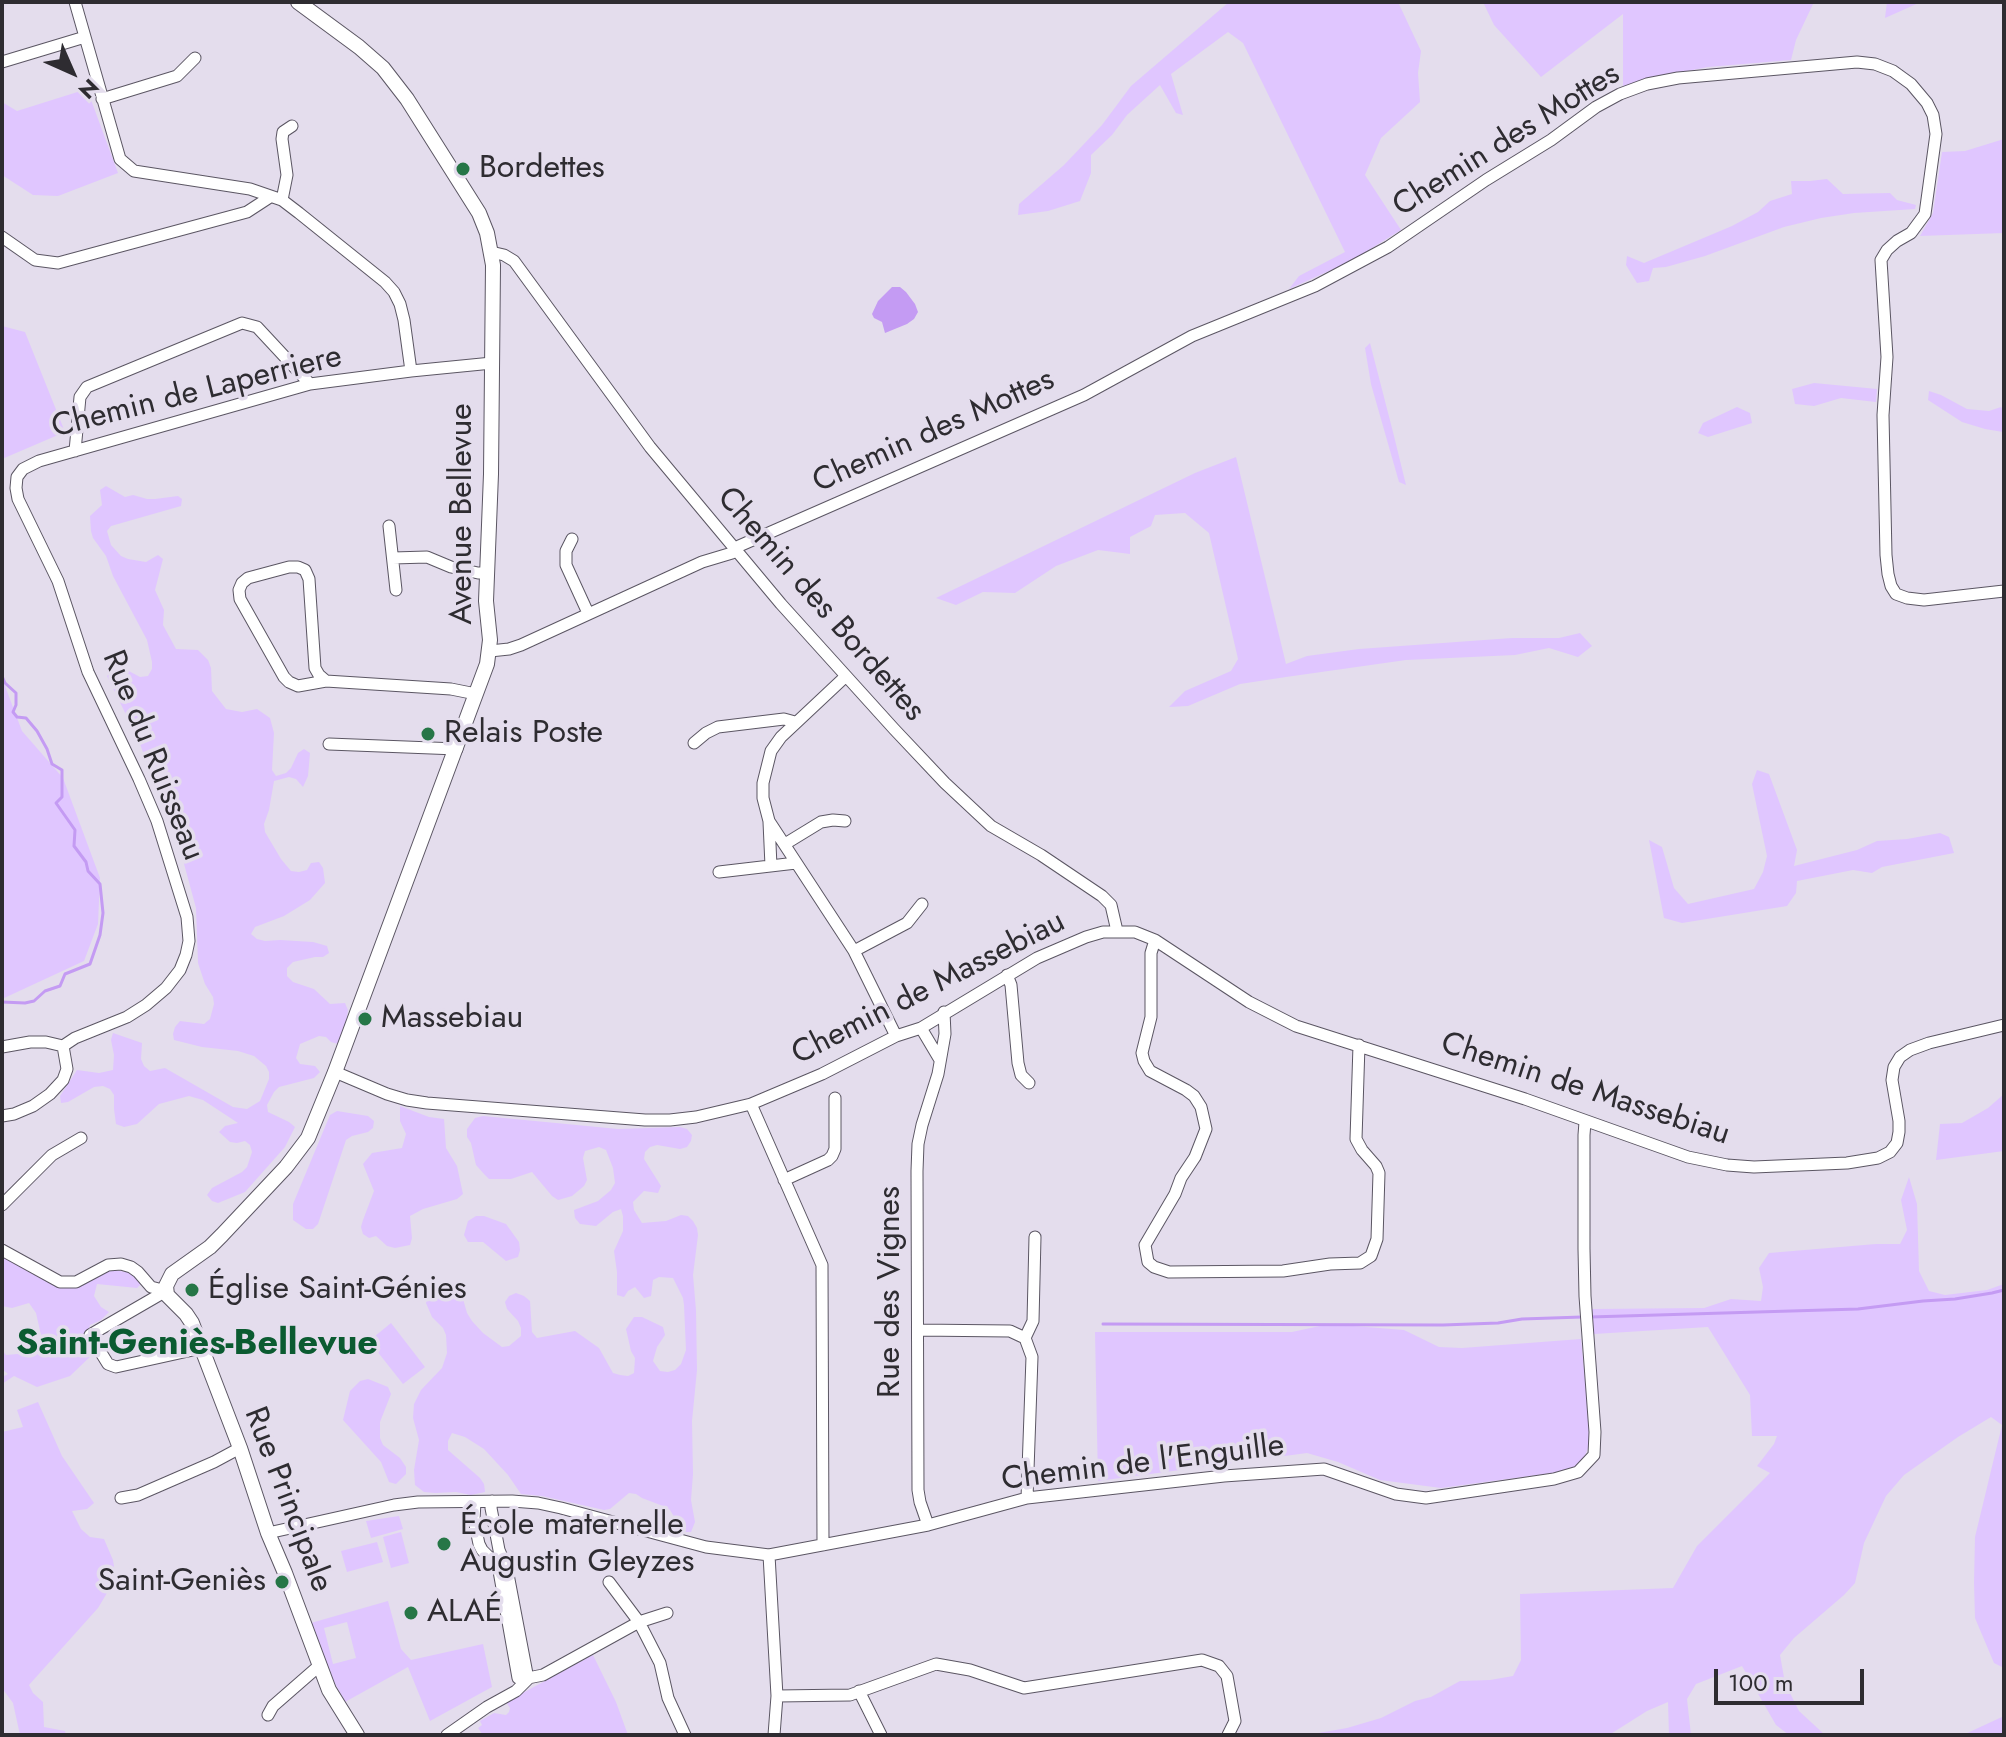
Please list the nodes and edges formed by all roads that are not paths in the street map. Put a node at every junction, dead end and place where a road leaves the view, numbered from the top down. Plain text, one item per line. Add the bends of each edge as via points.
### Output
1 (75, 2) edge
2 (298, 2) edge
3 (85, 37) junction
4 (195, 58) dead end
5 (2, 62) edge
6 (102, 99) junction
7 (292, 126) dead end
8 (276, 198) junction
9 (2, 237) edge
10 (492, 258) junction
11 (492, 363) junction
12 (411, 371) junction
13 (310, 384) junction
14 (75, 451) junction
15 (17, 477) joint
16 (389, 526) dead end
17 (572, 539) dead end
18 (727, 540) junction
19 (735, 549) junction
20 (393, 558) junction
21 (702, 562) junction
22 (488, 573) junction
23 (396, 590) dead end
24 (2004, 591) edge
25 (588, 613) junction
26 (490, 651) junction
27 (846, 676) junction
28 (326, 681) junction
29 (476, 694) junction
30 (795, 722) junction
31 (694, 743) dead end
32 (329, 744) dead end
33 (457, 749) junction
34 (769, 821) junction
35 (845, 821) dead end
36 (785, 844) junction
37 (796, 863) junction
38 (771, 866) junction
39 (719, 872) dead end
40 (922, 904) dead end
41 (1117, 931) junction
42 (1155, 940) junction
43 (854, 951) junction
44 (1007, 975) junction
45 (944, 1012) junction
46 (2004, 1025) edge
47 (921, 1028) junction
48 (896, 1036) junction
49 (1359, 1045) junction
50 (63, 1046) junction
51 (2, 1047) edge
52 (940, 1060) junction
53 (335, 1072) junction
54 (1029, 1083) dead end
55 (835, 1098) dead end
56 (751, 1104) junction
57 (2, 1116) edge
58 (1585, 1122) junction
59 (81, 1138) dead end
60 (784, 1180) junction
61 (2, 1205) edge
62 (1035, 1237) dead end
63 (2, 1250) edge
64 (166, 1291) junction
65 (918, 1330) junction
66 (1025, 1338) junction
67 (202, 1348) junction
68 (240, 1448) junction
69 (121, 1498) dead end
70 (1027, 1498) junction
71 (492, 1501) junction
72 (475, 1502) junction
73 (928, 1525) junction
74 (268, 1533) junction
75 (823, 1545) junction
76 (494, 1553) junction
77 (769, 1555) junction
78 (609, 1582) dead end
79 (667, 1613) dead end
80 (639, 1622) junction
81 (320, 1665) junction
82 (523, 1679) junction
83 (859, 1691) junction
84 (777, 1696) junction
85 (268, 1715) dead end
86 (353, 1732) edge
87 (447, 1735) edge
88 (685, 1735) edge
89 (774, 1735) edge
90 (881, 1735) edge
91 (1228, 1735) edge

1 - 3 street
2 - 10 main road, Avenue Bellevue via 359,47 395,83 479,213
3 - 5 street
3 - 6 street
4 - 6 street via 177,76
6 - 8 street via 120,159 134,171
7 - 8 street via 283,132 287,175
8 - 9 street via 247,212 58,263 35,260
8 - 12 street via 394,292
10 - 11 main road, Avenue Bellevue
10 - 18 street, Chemin des Bordettes via 504,255 514,261 650,447
11 - 12 street, Chemin de Laperriere
11 - 22 main road, Avenue Bellevue
12 - 13 street, Chemin de Laperriere
13 - 14 street, Chemin de Laperriere
13 - 14 street via 257,327 242,323 87,387 80,397
14 - 15 street, Chemin de Laperriere via 39,461
15 - 50 street, Rue du Ruisseau via 18,499 58,581 88,672 157,821 187,917 189,941 180,970 166,988 127,1017
16 - 20 street
17 - 25 street via 566,565
18 - 19 street, Chemin des Bordettes
18 - 21 street
19 - 21 street
19 - 24 street, Chemin des Mottes via 1084,395 1192,336 1350,269 1620,94 1678,78 1857,62 1893,71 1911,84 1927,103 1936,134 1925,214 1881,260 1887,357 1886,555 1891,586 1896,594 1924,600
19 - 27 street, Chemin des Bordettes
20 - 22 street via 427,557
20 - 23 street
21 - 25 street
22 - 26 main road, Avenue Bellevue
25 - 26 street via 521,645
26 - 29 main road, Avenue Bellevue
27 - 30 street
27 - 41 street, Chemin des Bordettes via 973,811 1102,896 1111,905
28 - 28 street via 298,686 284,677 240,599 239,590 248,578 289,567 305,570 315,668
28 - 29 street
29 - 33 main road, Avenue Bellevue
30 - 31 street via 718,727
30 - 34 street via 771,751 766,768 763,798
32 - 33 street
33 - 53 main road, Avenue Bellevue
34 - 36 street
34 - 38 street
35 - 36 street via 821,822
36 - 37 street
37 - 38 street
37 - 43 street
38 - 39 street
40 - 43 street via 907,923
41 - 42 street, Chemin de Massebiau
41 - 44 street, Chemin de Massebiau via 1086,937
42 - 49 street, Chemin de Massebiau via 1274,1016
42 - 49 street via 1144,1061 1150,1071 1194,1096 1206,1129 1145,1245 1154,1267 1169,1272 1283,1271 1360,1263 1371,1256 1377,1239 1379,1173 1356,1139
43 - 48 street
44 - 45 street, Chemin de Massebiau
44 - 54 street via 1018,1063
45 - 47 street, Chemin de Massebiau
45 - 52 street, Rue des Vignes
46 - 58 street, Chemin de Massebiau via 1929,1043 1900,1057 1892,1080 1897,1143 1878,1158 1727,1165
47 - 48 street, Chemin de Massebiau
47 - 52 street
48 - 56 street, Chemin de Massebiau
49 - 58 street, Chemin de Massebiau
50 - 51 street via 30,1042
50 - 57 street via 63,1080 33,1106
52 - 65 street, Rue des Vignes via 918,1144
53 - 56 street, Chemin de Massebiau via 407,1100 645,1120 696,1117
53 - 64 main road via 300,1151 210,1247 172,1274
55 - 60 street via 832,1156
56 - 60 street
58 - 70 street, Chemin de l'Enguille via 1585,1296 1595,1432 1594,1455 1578,1472 1426,1498 1396,1494 1324,1469
59 - 61 street via 52,1155
60 - 75 street via 822,1265
62 - 66 street via 1033,1321
63 - 64 street via 60,1282 76,1282 121,1264 151,1287
64 - 67 main road, Rue Principale via 192,1323
64 - 67 street via 90,1335 108,1364 116,1367
65 - 66 street via 1010,1331
65 - 73 street, Rue des Vignes via 918,1490
66 - 70 street via 1032,1357
67 - 68 main road, Rue Principale
68 - 69 street
68 - 74 main road, Rue Principale
70 - 73 street, Chemin de l'Enguille
71 - 72 street, Chemin de l'Enguille
71 - 76 street
71 - 77 street, Chemin de l'Enguille via 550,1506 706,1547
72 - 74 street, Chemin de l'Enguille via 394,1505
72 - 76 street via 479,1544
73 - 75 street, Chemin de l'Enguille
74 - 81 main road, Rue Principale
75 - 77 street, Chemin de l'Enguille
76 - 82 street via 507,1569
77 - 84 street
78 - 80 street
79 - 80 street
80 - 82 street via 543,1675
80 - 88 street
81 - 85 street
81 - 86 main road, Rue Principale
82 - 87 street via 516,1691
83 - 84 street
83 - 90 street
83 - 91 street via 936,1664 1024,1688 1202,1660 1219,1666 1227,1676 1235,1721
84 - 89 street

